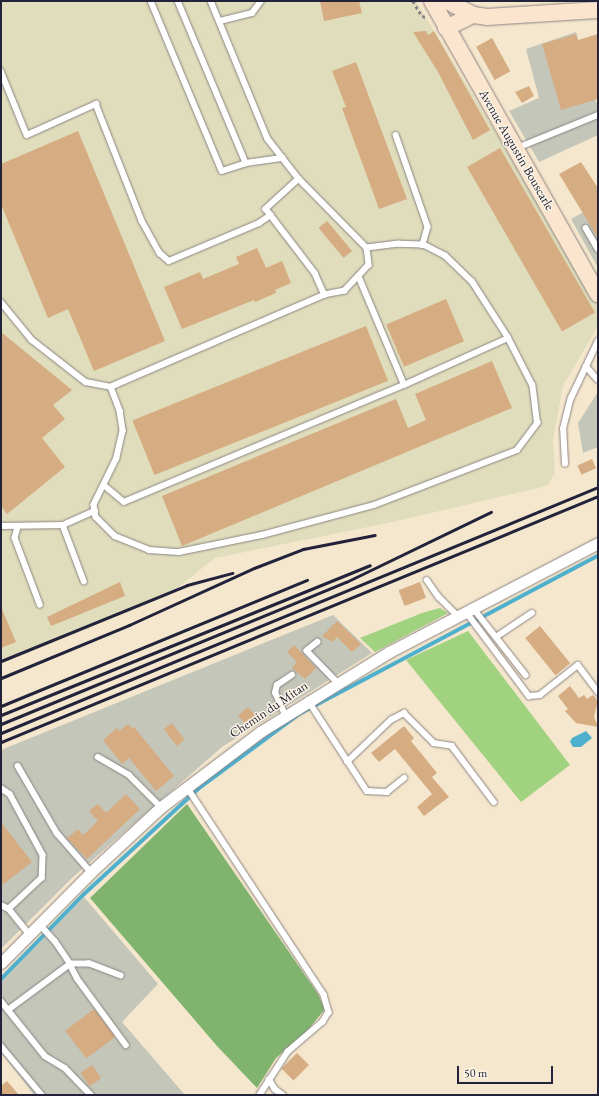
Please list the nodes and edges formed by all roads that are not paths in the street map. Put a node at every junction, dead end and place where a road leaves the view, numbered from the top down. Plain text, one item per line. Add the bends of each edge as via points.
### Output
1 (151, 1) edge
2 (178, 1) edge
3 (211, 1) edge
4 (261, 1) edge
5 (435, 2) edge
6 (598, 10) edge
7 (473, 16) junction
8 (220, 21) junction
9 (446, 28) junction
10 (1, 71) edge
11 (598, 115) edge
12 (396, 135) dead end
13 (515, 148) junction
14 (283, 158) junction
15 (246, 162) junction
16 (299, 179) junction
17 (271, 215) junction
18 (586, 228) dead end
19 (423, 245) junction
20 (367, 248) junction
21 (598, 249) edge
22 (359, 278) junction
23 (598, 294) edge
24 (325, 295) junction
25 (1, 302) edge
26 (508, 338) junction
27 (598, 341) edge
28 (586, 366) junction
29 (598, 380) edge
30 (404, 385) junction
31 (111, 388) junction
32 (565, 464) dead end
33 (104, 485) junction
34 (95, 511) junction
35 (63, 525) junction
36 (1, 526) edge
37 (18, 527) junction
38 (598, 543) edge
39 (427, 580) dead end
40 (84, 581) dead end
41 (40, 604) dead end
42 (467, 613) junction
43 (532, 613) dead end
44 (496, 637) junction
45 (318, 642) dead end
46 (292, 675) dead end
47 (526, 675) dead end
48 (337, 682) junction
49 (598, 692) edge
50 (308, 700) junction
51 (285, 715) junction
52 (98, 757) dead end
53 (347, 762) junction
54 (18, 766) dead end
55 (404, 778) dead end
56 (187, 787) junction
57 (1, 788) edge
58 (494, 802) dead end
59 (161, 807) junction
60 (91, 872) junction
61 (1, 905) edge
62 (9, 909) junction
63 (38, 924) junction
64 (29, 934) junction
65 (1, 963) edge
66 (70, 964) junction
67 (121, 976) dead end
68 (1, 1001) edge
69 (8, 1010) junction
70 (126, 1045) dead end
71 (1, 1046) edge
72 (269, 1078) junction
73 (42, 1095) edge
74 (91, 1095) edge
75 (260, 1095) edge
76 (283, 1095) edge

1 - 15 lane via 222,171
2 - 15 lane
3 - 8 lane
4 - 8 lane via 252,13
5 - 7 street
5 - 9 street, Avenue Augustin Bouscarle
6 - 7 street via 497,17
7 - 9 street
8 - 14 lane via 268,139
9 - 13 street, Avenue Augustin Bouscarle
10 - 17 lane via 27,135 96,104 142,221 160,253 169,261 259,223
11 - 13 lane
12 - 19 lane via 428,227
13 - 23 street, Avenue Augustin Bouscarle
14 - 15 lane
14 - 16 lane
16 - 17 lane via 266,209
16 - 20 lane
17 - 24 lane via 315,273
18 - 21 lane
19 - 20 lane via 399,244
19 - 26 lane via 445,256 472,282
20 - 22 lane via 369,265
22 - 24 lane via 346,291
22 - 30 lane
24 - 31 lane
25 - 31 lane via 32,340 86,382
26 - 30 lane
26 - 34 lane via 532,385 537,423 518,450 374,505 262,535 179,552 149,550 115,536 96,517
27 - 28 lane
28 - 29 lane
28 - 32 lane via 571,398 563,428
30 - 33 lane via 124,502
31 - 33 lane via 120,411 122,431 117,458
33 - 34 lane via 94,505
34 - 35 lane
35 - 37 lane
35 - 40 lane
36 - 37 lane
37 - 41 lane via 15,538
38 - 42 street, Chemin du Mitan
39 - 42 lane via 439,597
42 - 44 lane
42 - 48 street, Chemin du Mitan via 389,652
42 - 49 lane via 529,696 540,695 578,665
43 - 44 lane
44 - 47 lane
45 - 48 lane via 307,651
46 - 51 lane via 277,685 275,693
48 - 50 street, Chemin du Mitan
50 - 51 street, Chemin du Mitan
50 - 53 lane
51 - 56 street, Chemin du Mitan
52 - 59 lane via 129,775
53 - 55 lane via 367,791 387,792
53 - 58 lane via 391,720 404,713 434,743 452,746
54 - 60 lane via 57,833
56 - 59 street, Chemin du Mitan
56 - 72 lane via 324,994 329,1012 323,1022 288,1052
57 - 62 lane via 10,794 43,855 42,878
59 - 60 street, Chemin du Mitan
60 - 63 street, Chemin du Mitan
61 - 62 lane
62 - 64 lane
63 - 64 street, Chemin du Mitan
63 - 66 lane via 56,942
64 - 65 street, Chemin du Mitan
66 - 67 lane via 89,964
66 - 69 lane
66 - 70 lane via 77,978
68 - 69 lane
69 - 74 lane via 45,1056 65,1068
71 - 73 lane
72 - 75 lane
72 - 76 lane via 274,1089

